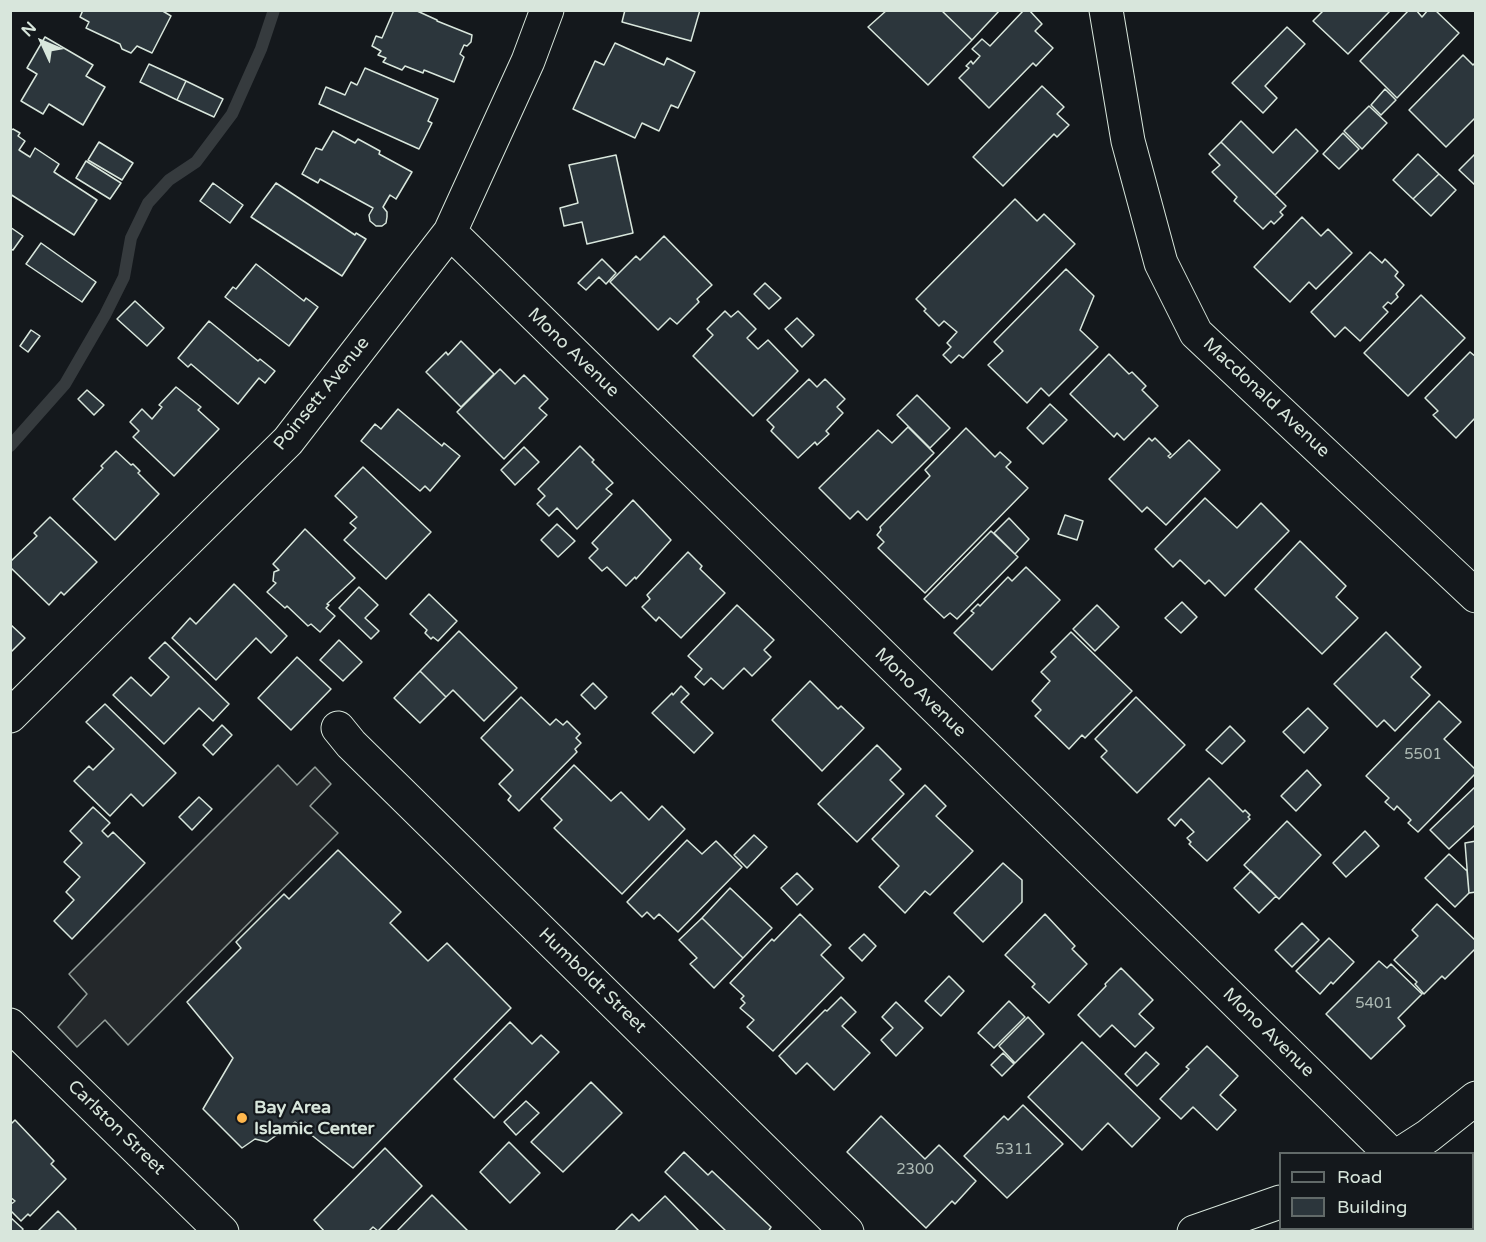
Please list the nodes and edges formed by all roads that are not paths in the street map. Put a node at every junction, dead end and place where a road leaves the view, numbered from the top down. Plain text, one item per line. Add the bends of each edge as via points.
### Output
1 (547, 10) edge
2 (1106, 10) edge
3 (450, 232) junction
4 (1476, 596) edge
5 (10, 716) edge
6 (338, 729) dead end
7 (10, 1025) edge
8 (1476, 1098) edge
9 (1389, 1152) edge
10 (1403, 1152) edge
11 (1279, 1203) edge
12 (222, 1232) edge
13 (848, 1232) edge
14 (1194, 1232) edge

1 - 3 street, Poinsett Avenue via 528,62
2 - 4 street, Macdonald Avenue via 1128,141 1161,263 1196,333
3 - 5 street, Poinsett Avenue via 288,441
3 - 9 street, Mono Avenue
6 - 13 street, Humboldt Street
7 - 12 street, Carlston Street
8 - 10 street
11 - 14 street

